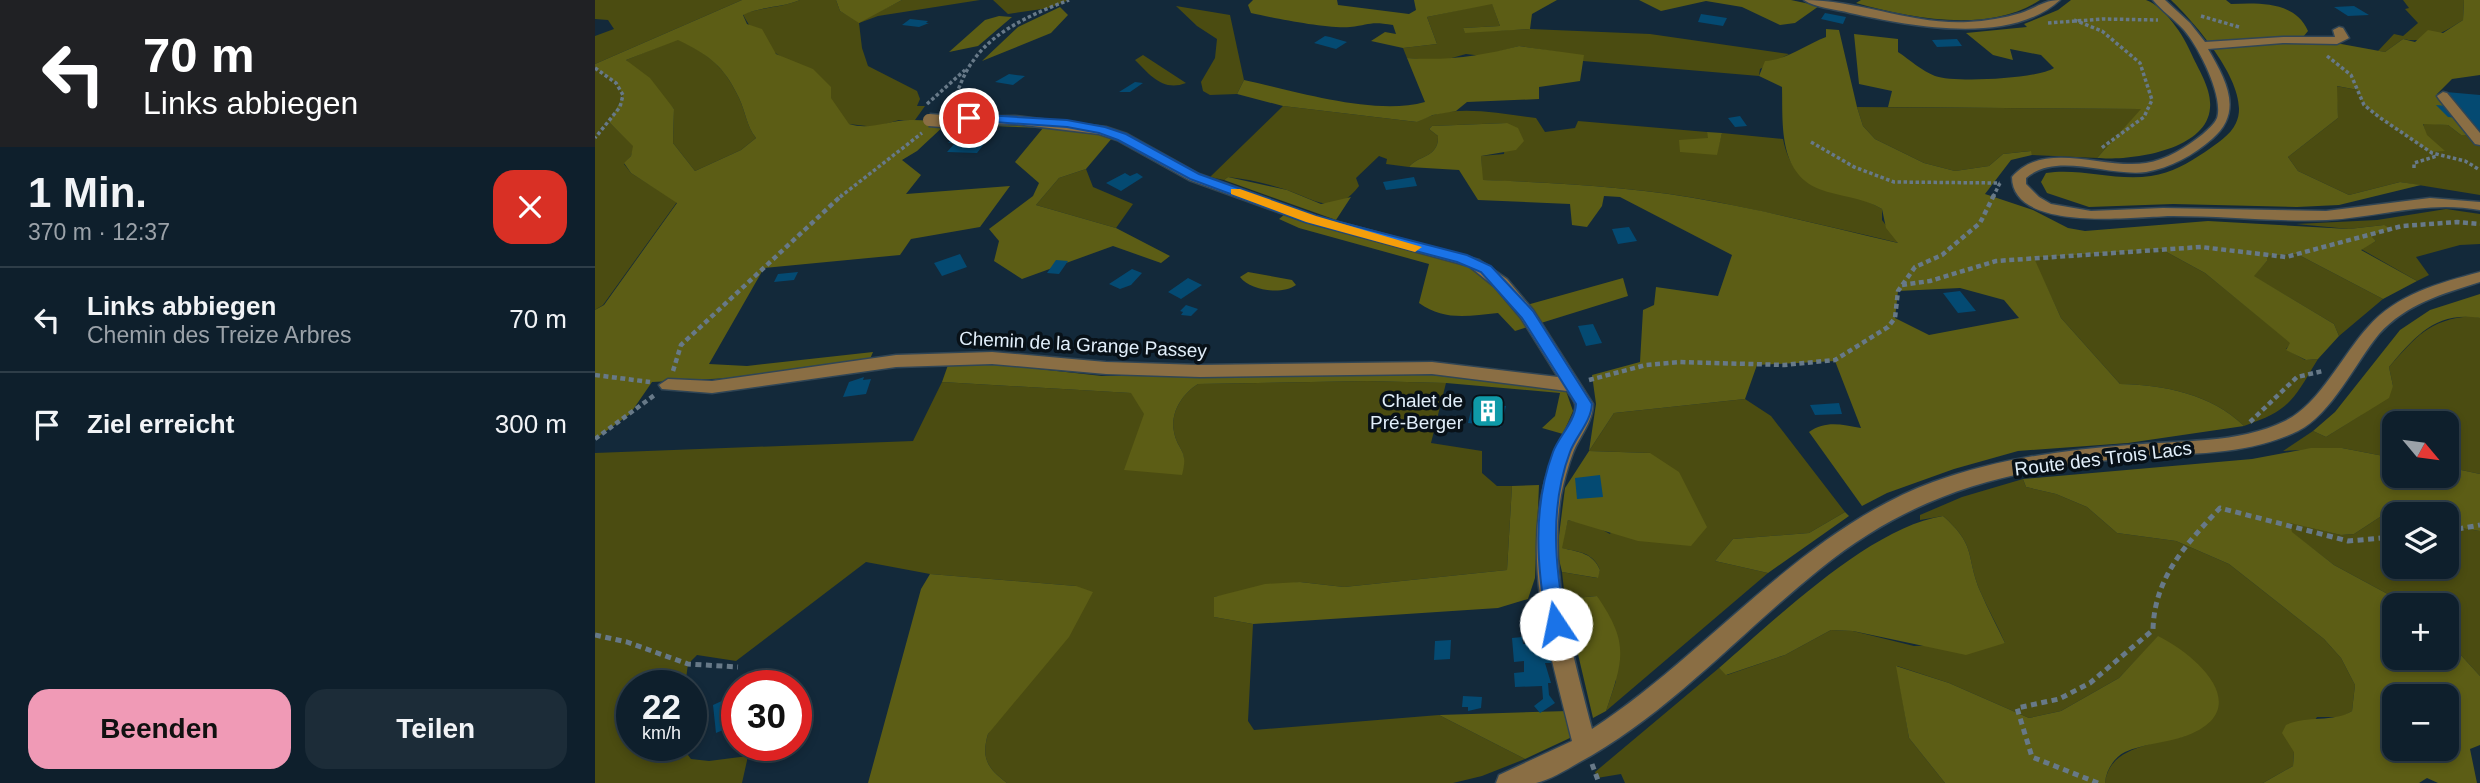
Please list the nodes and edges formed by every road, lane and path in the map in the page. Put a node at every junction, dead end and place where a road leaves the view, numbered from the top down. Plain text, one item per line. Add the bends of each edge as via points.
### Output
1 (1069, 0) edge
2 (1809, 0) edge
3 (2055, 0) edge
4 (2160, 1) edge
5 (2074, 20) junction
6 (2038, 24) dead end
7 (2185, 24) junction
8 (2246, 28) dead end
9 (2339, 30) dead end
10 (2201, 46) junction
11 (2320, 53) dead end
12 (595, 68) edge
13 (967, 68) junction
14 (2443, 96) dead end
15 (936, 120) junction
16 (595, 138) edge
17 (2480, 141) edge
18 (1811, 142) dead end
19 (2437, 156) junction
20 (2078, 165) junction
21 (2414, 168) dead end
22 (2480, 170) edge
23 (2480, 206) edge
24 (2480, 224) edge
25 (2480, 277) edge
26 (1902, 285) junction
27 (2341, 370) junction
28 (595, 375) edge
29 (668, 385) junction
30 (1571, 385) junction
31 (595, 439) edge
32 (2237, 443) junction
33 (2480, 525) edge
34 (2459, 529) edge
35 (2382, 538) edge
36 (595, 635) edge
37 (738, 667) dead end
38 (1585, 747) junction
39 (1508, 783) edge
40 (2098, 783) edge

1 - 13 path via 1002,34
2 - 3 street via 1913,22 1959,25 2015,19
4 - 7 street
4 - 8 path
5 - 6 path
5 - 7 path
5 - 20 path via 2102,31 2140,63 2152,100 2144,117
7 - 10 street
9 - 10 street via 2343,38 2337,41
10 - 20 street via 2224,100 2224,117 2218,127 2157,165 2123,169
11 - 19 path via 2351,75 2368,108
12 - 16 path via 617,83 623,95
13 - 15 path via 952,104
13 - 15 path via 922,109 920,116
14 - 17 street
15 - 29 path via 823,210 681,345
15 - 30 street via 1015,120 1101,130 1194,177 1311,219 1474,263 1501,283 1527,314
18 - 26 path via 1854,167 1894,182 2000,183 1980,223 1942,255 1915,267
19 - 21 path via 2419,160
19 - 22 path
20 - 23 street via 2036,164 2021,173 2019,184 2042,205 2085,216 2158,212 2312,216 2440,201
24 - 26 path via 2402,226 2286,257 2201,247 1996,261
25 - 27 street, Route des Trois Lacs via 2427,293 2397,309
26 - 30 path via 1895,318 1888,327 1835,360 1784,366 1646,365
27 - 32 street, Route des Trois Lacs via 2314,409 2294,425
27 - 32 path via 2297,377 2257,412
28 - 29 path
29 - 30 street, Chemin de la Grange Passey via 712,387 896,361 992,358 1173,370 1433,368
29 - 31 path
30 - 38 street via 1580,395 1584,412 1562,451 1551,489 1548,578
32 - 38 street, Route des Trois Lacs via 2014,467 1900,505 1792,579 1671,683
33 - 34 path
35 - 40 path via 2348,541 2220,508 2161,580 2152,614 2153,630 2090,683 2059,699 2017,708 2032,757
36 - 37 path via 688,664
38 - 39 street, Route des Trois Lacs

